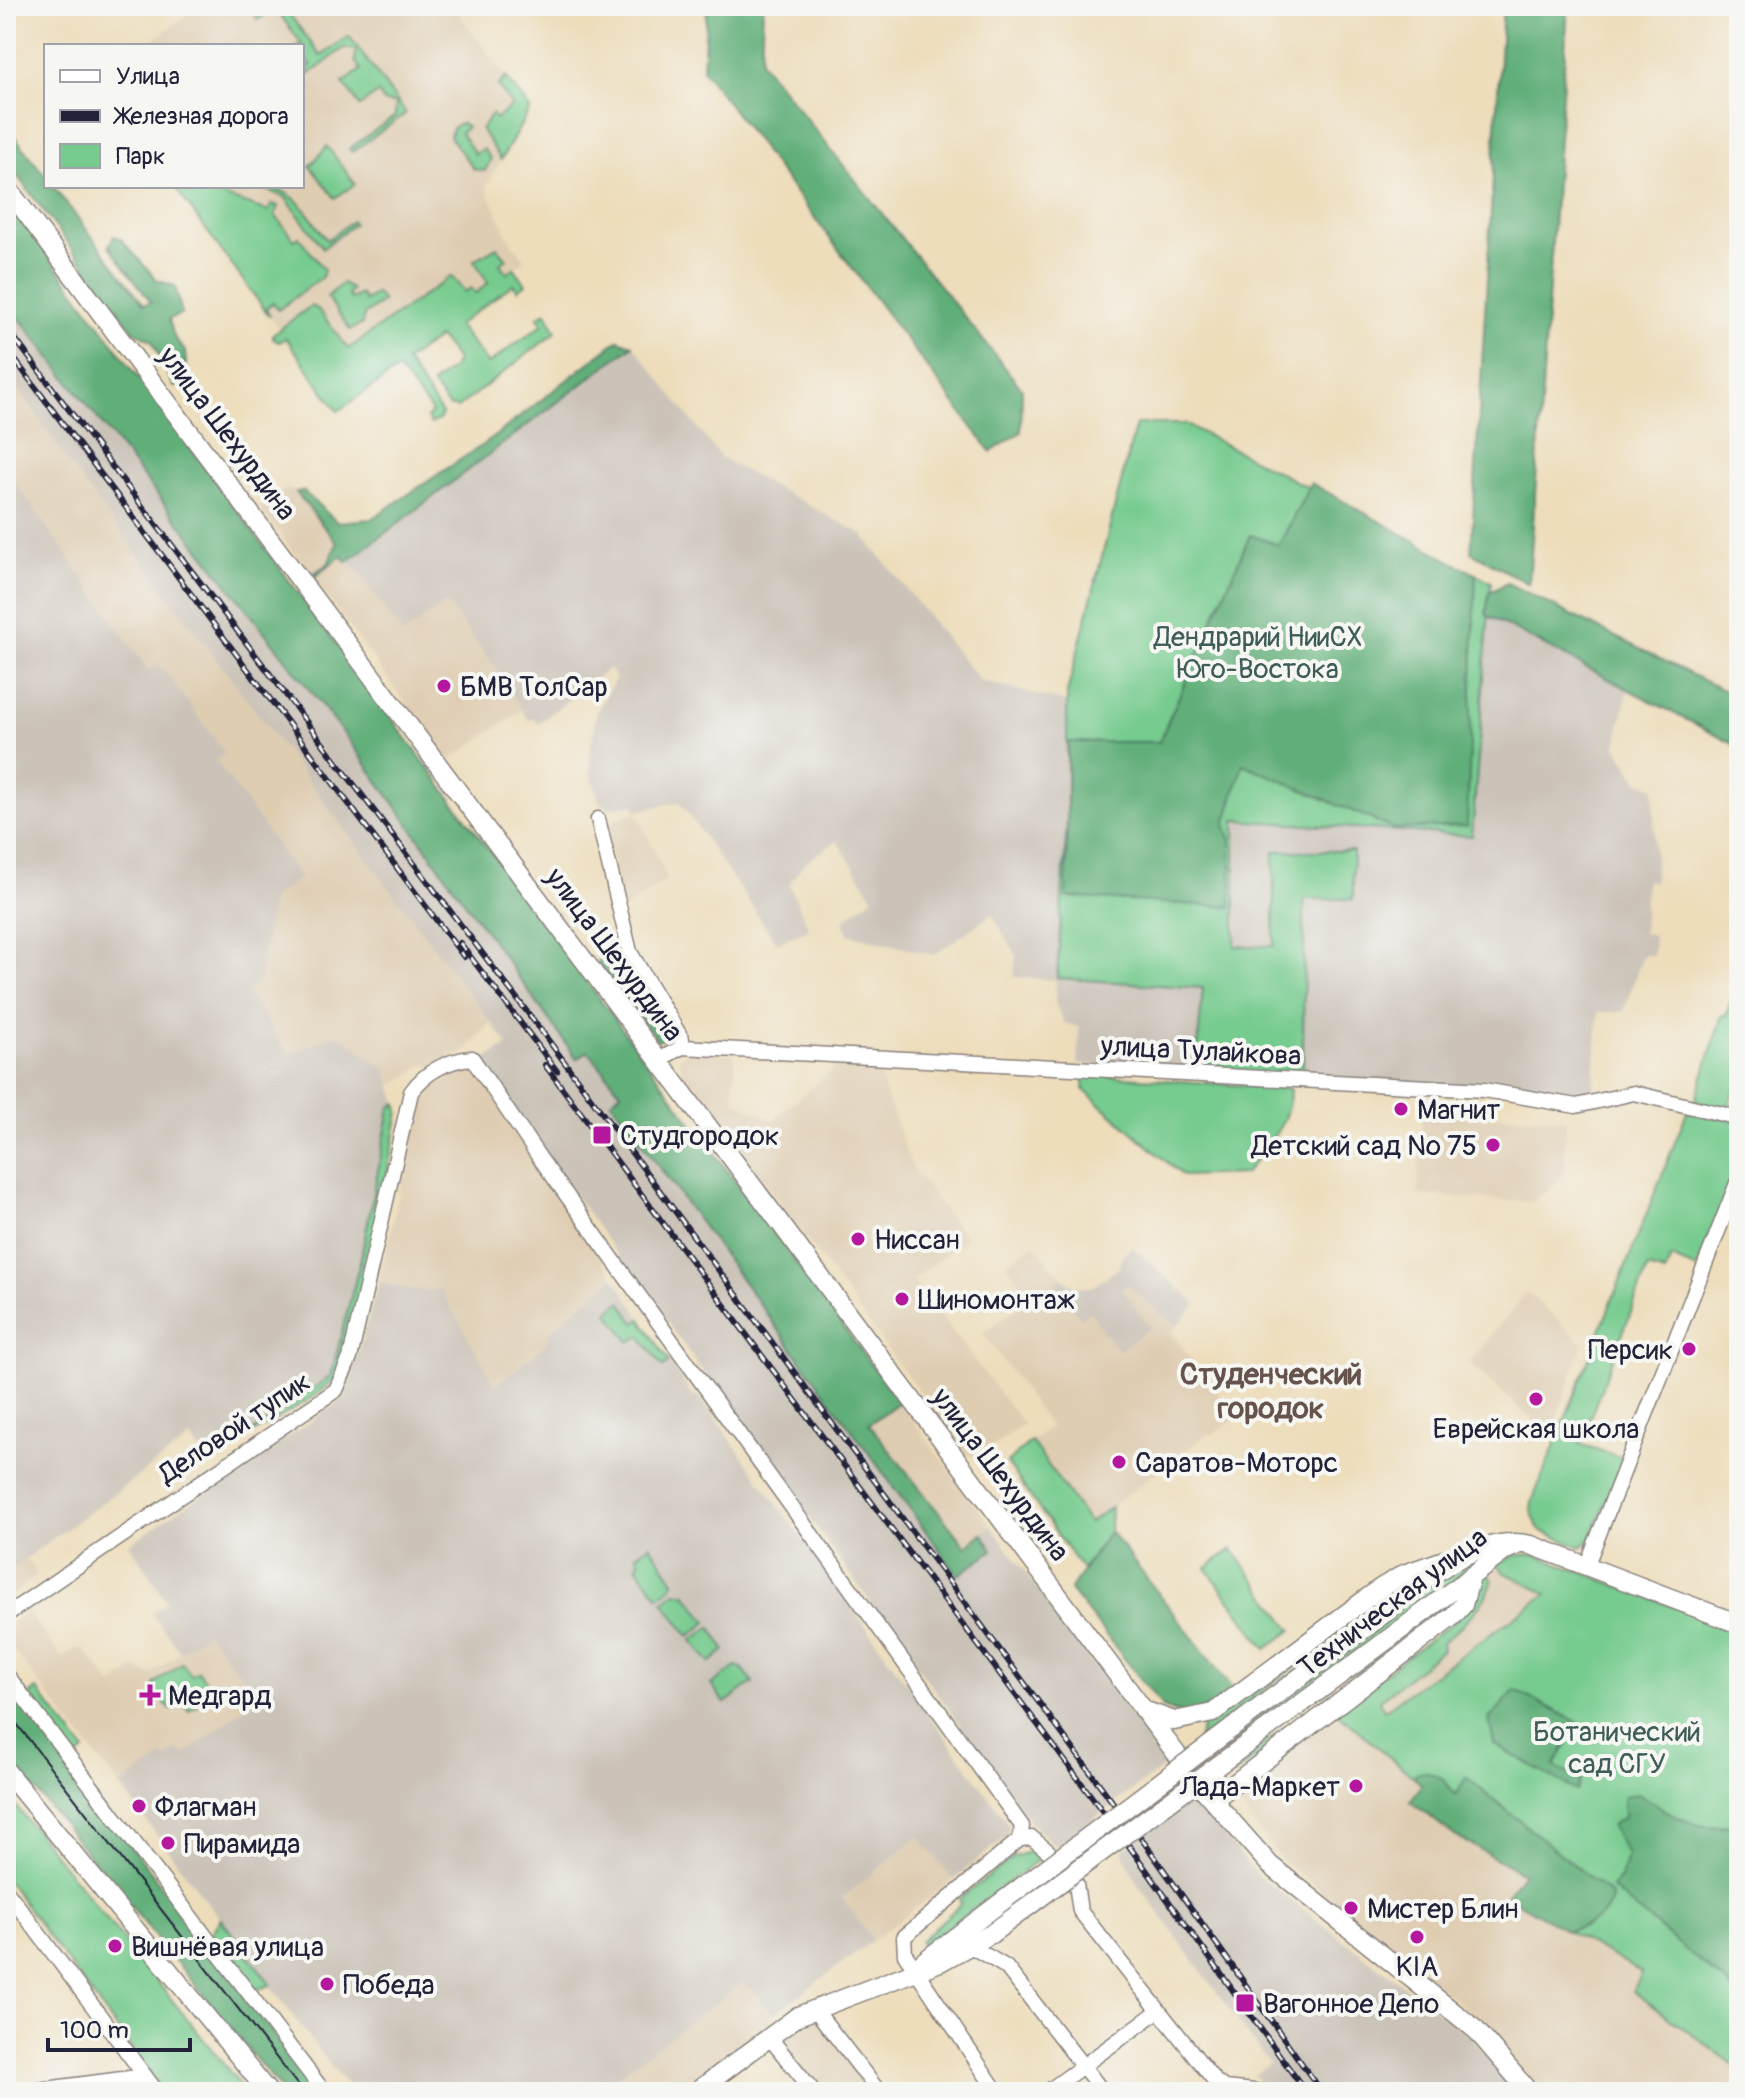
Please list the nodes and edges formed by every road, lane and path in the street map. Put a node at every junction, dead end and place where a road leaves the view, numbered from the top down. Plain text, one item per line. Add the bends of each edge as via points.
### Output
1 (6, 186) edge
2 (598, 819) dead end
3 (682, 1047) junction
4 (659, 1060) junction
5 (1739, 1118) edge
6 (1739, 1178) edge
7 (1524, 1543) junction
8 (1466, 1553) junction
9 (1586, 1567) junction
10 (1474, 1576) junction
11 (6, 1615) edge
12 (1739, 1624) edge
13 (6, 1674) edge
14 (1143, 1710) junction
15 (1178, 1756) dead end
16 (6, 1771) edge
17 (1020, 1839) junction
18 (1049, 1852) dead end
19 (1076, 1884) dead end
20 (6, 1890) edge
21 (972, 1947) junction
22 (915, 1969) junction
23 (814, 2008) junction
24 (1157, 2012) junction
25 (769, 2037) junction
26 (1082, 2066) junction
27 (145, 2076) junction
28 (23, 2092) edge
29 (157, 2092) edge
30 (268, 2092) edge
31 (324, 2092) edge
32 (696, 2092) edge
33 (814, 2092) edge
34 (879, 2092) edge
35 (997, 2092) edge
36 (1047, 2092) edge
37 (1103, 2092) edge
38 (1263, 2092) edge
39 (1529, 2092) edge

1 - 4 main road, улица Шехурдина
2 - 3 street via 625,940
3 - 4 street
3 - 5 street, улица Тулайкова via 1484,1090 1576,1106 1634,1093
4 - 14 main road, улица Шехурдина
6 - 9 street
7 - 8 main road, Техническая улица
7 - 9 main road
7 - 10 main road, Техническая улица via 1506,1550
8 - 10 street via 1482,1559
8 - 14 main road via 1382,1587 1213,1713 1174,1721
8 - 22 main road, Техническая улица, bridge
9 - 12 main road
10 - 21 main road, Техническая улица, bridge
10 - 39 main road via 1453,1616 1208,1795 1252,1847 1307,1898 1476,2030
11 - 17 street, Деловой тупик via 336,1390 350,1358 411,1092 429,1073 472,1058 1022,1826
13 - 31 street
14 - 15 main road, улица Шехурдина
16 - 30 main road
17 - 18 street via 1032,1838
17 - 22 street via 904,1937 905,1954
19 - 24 street via 1080,1911
20 - 27 street
21 - 22 main road, Техническая улица
21 - 26 street via 1006,1967
22 - 23 main road, Техническая улица
22 - 35 street
23 - 25 main road, Техническая улица
23 - 34 street
24 - 26 street
24 - 38 street via 1224,2088
25 - 32 main road, Техническая улица
25 - 33 street
26 - 36 street
26 - 37 street
27 - 28 street
27 - 29 street

